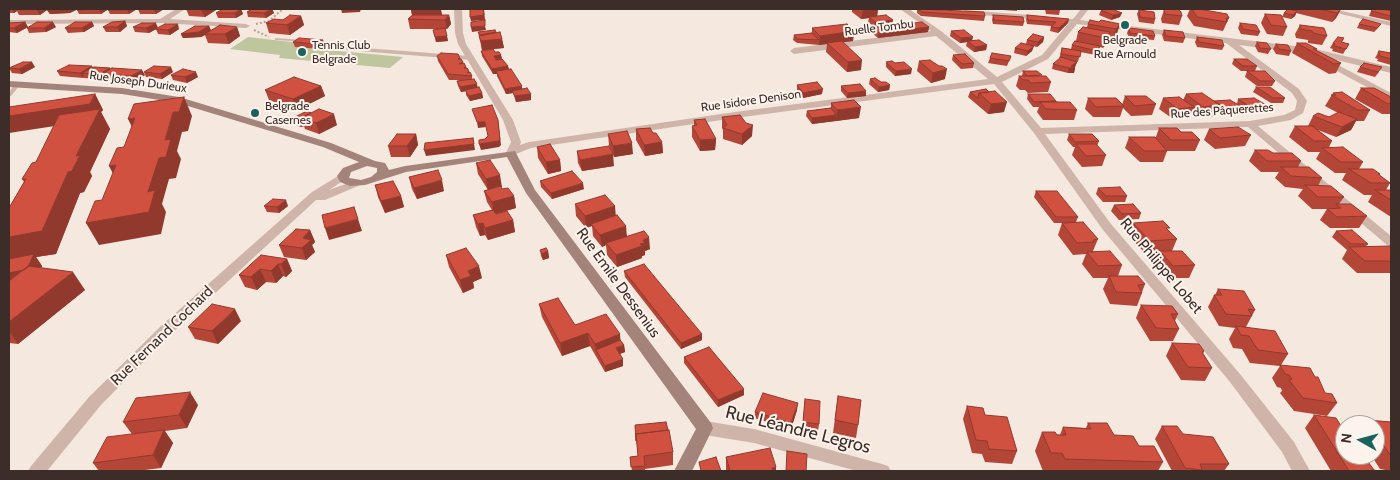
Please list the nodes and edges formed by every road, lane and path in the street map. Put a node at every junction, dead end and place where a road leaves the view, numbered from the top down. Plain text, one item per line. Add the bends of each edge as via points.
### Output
1 (181, 9) edge
2 (283, 9) edge
3 (458, 9) edge
4 (904, 9) edge
5 (1085, 9) edge
6 (1324, 9) edge
7 (1365, 9) edge
8 (960, 11) edge
9 (1358, 17) junction
10 (1056, 20) edge
11 (1066, 20) edge
12 (162, 21) junction
13 (9, 22) edge
14 (1076, 22) junction
15 (1391, 24) edge
16 (246, 26) junction
17 (938, 33) junction
18 (277, 39) joint
19 (1227, 40) junction
20 (1304, 50) junction
21 (794, 52) dead end
22 (470, 58) junction
23 (1391, 70) edge
24 (996, 81) junction
25 (13, 84) edge
26 (9, 95) edge
27 (1391, 97) edge
28 (1250, 124) junction
29 (1038, 131) junction
30 (347, 152) junction
31 (511, 153) junction
32 (371, 163) junction
33 (347, 172) junction
34 (382, 172) junction
35 (354, 184) junction
36 (298, 212) junction
37 (1391, 242) edge
38 (705, 428) junction
39 (37, 471) edge
40 (683, 471) edge
41 (882, 471) edge
42 (1301, 471) edge

1 - 12 street
2 - 16 path via 269,21
3 - 22 street via 460,34
4 - 17 street, Rue Philippe Lobet
5 - 14 street, Rue Isidore Denison
6 - 9 street
7 - 9 street
8 - 10 street
9 - 15 street
11 - 14 street
12 - 13 street
12 - 16 street
14 - 19 street
14 - 24 street, Rue Isidore Denison via 1045,57
16 - 18 path
17 - 21 street, Ruelle Tombu
17 - 24 street, Rue Philippe Lobet
18 - 22 lane
19 - 20 street
19 - 28 street, Rue des Pâquerettes via 1296,91 1302,101 1300,111 1287,118
20 - 23 street
20 - 27 street
22 - 31 street via 508,120 516,142
24 - 29 street, Rue Philippe Lobet
24 - 31 street, Rue Isidore Denison via 530,145
25 - 26 lane
25 - 30 street, Rue Joseph Durieux via 122,91 179,100
28 - 29 street, Rue des Pâquerettes
28 - 37 street
29 - 42 street, Rue Philippe Lobet via 1107,227 1235,378 1288,447
30 - 32 street, Rue Joseph Durieux
30 - 33 street
31 - 34 street
31 - 38 street, Rue Emile Dessenius via 530,191
32 - 33 street
32 - 34 street, Rue Joseph Durieux
33 - 35 street via 344,180
33 - 36 street, Rue Fernand Cochard via 316,194
34 - 35 street via 368,182
35 - 36 street, Rue Fernand Cochard via 322,197
36 - 39 street, Rue Fernand Cochard via 167,329 95,401
38 - 40 street
38 - 41 street, Rue Léandre Legros via 754,436

